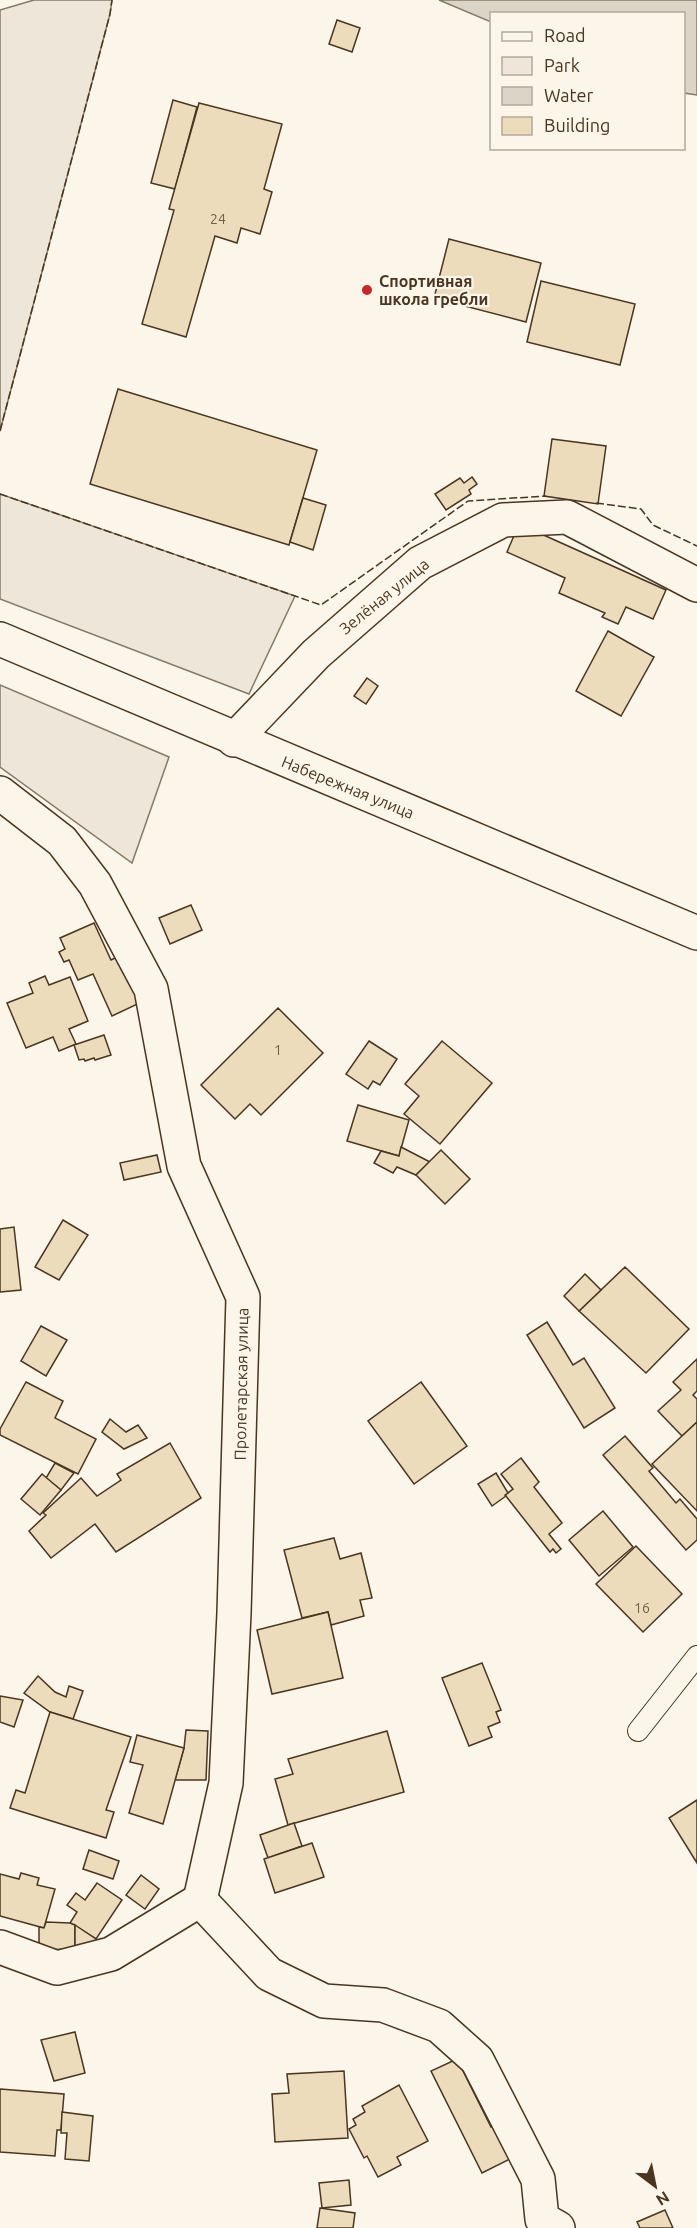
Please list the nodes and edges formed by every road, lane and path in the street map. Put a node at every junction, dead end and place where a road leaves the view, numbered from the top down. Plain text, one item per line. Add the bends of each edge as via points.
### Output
1 (697, 585) edge
2 (0, 639) edge
3 (234, 740) junction
4 (0, 793) edge
5 (697, 933) edge
6 (697, 1656) edge
7 (638, 1731) dead end
8 (200, 1899) junction
9 (0, 1947) edge
10 (546, 2225) edge

1 - 3 street, Зелёная улица via 567,517 503,520 420,563 315,654
2 - 3 street, Набережная улица
3 - 5 street, Набережная улица
4 - 8 street, Пролетарская улица via 62,841 95,884 151,989 184,1166 243,1297 226,1784
6 - 7 lane
8 - 9 street via 111,1954 57,1968
8 - 10 street via 269,1974 324,2001 383,2005 439,2026 477,2060 538,2179

